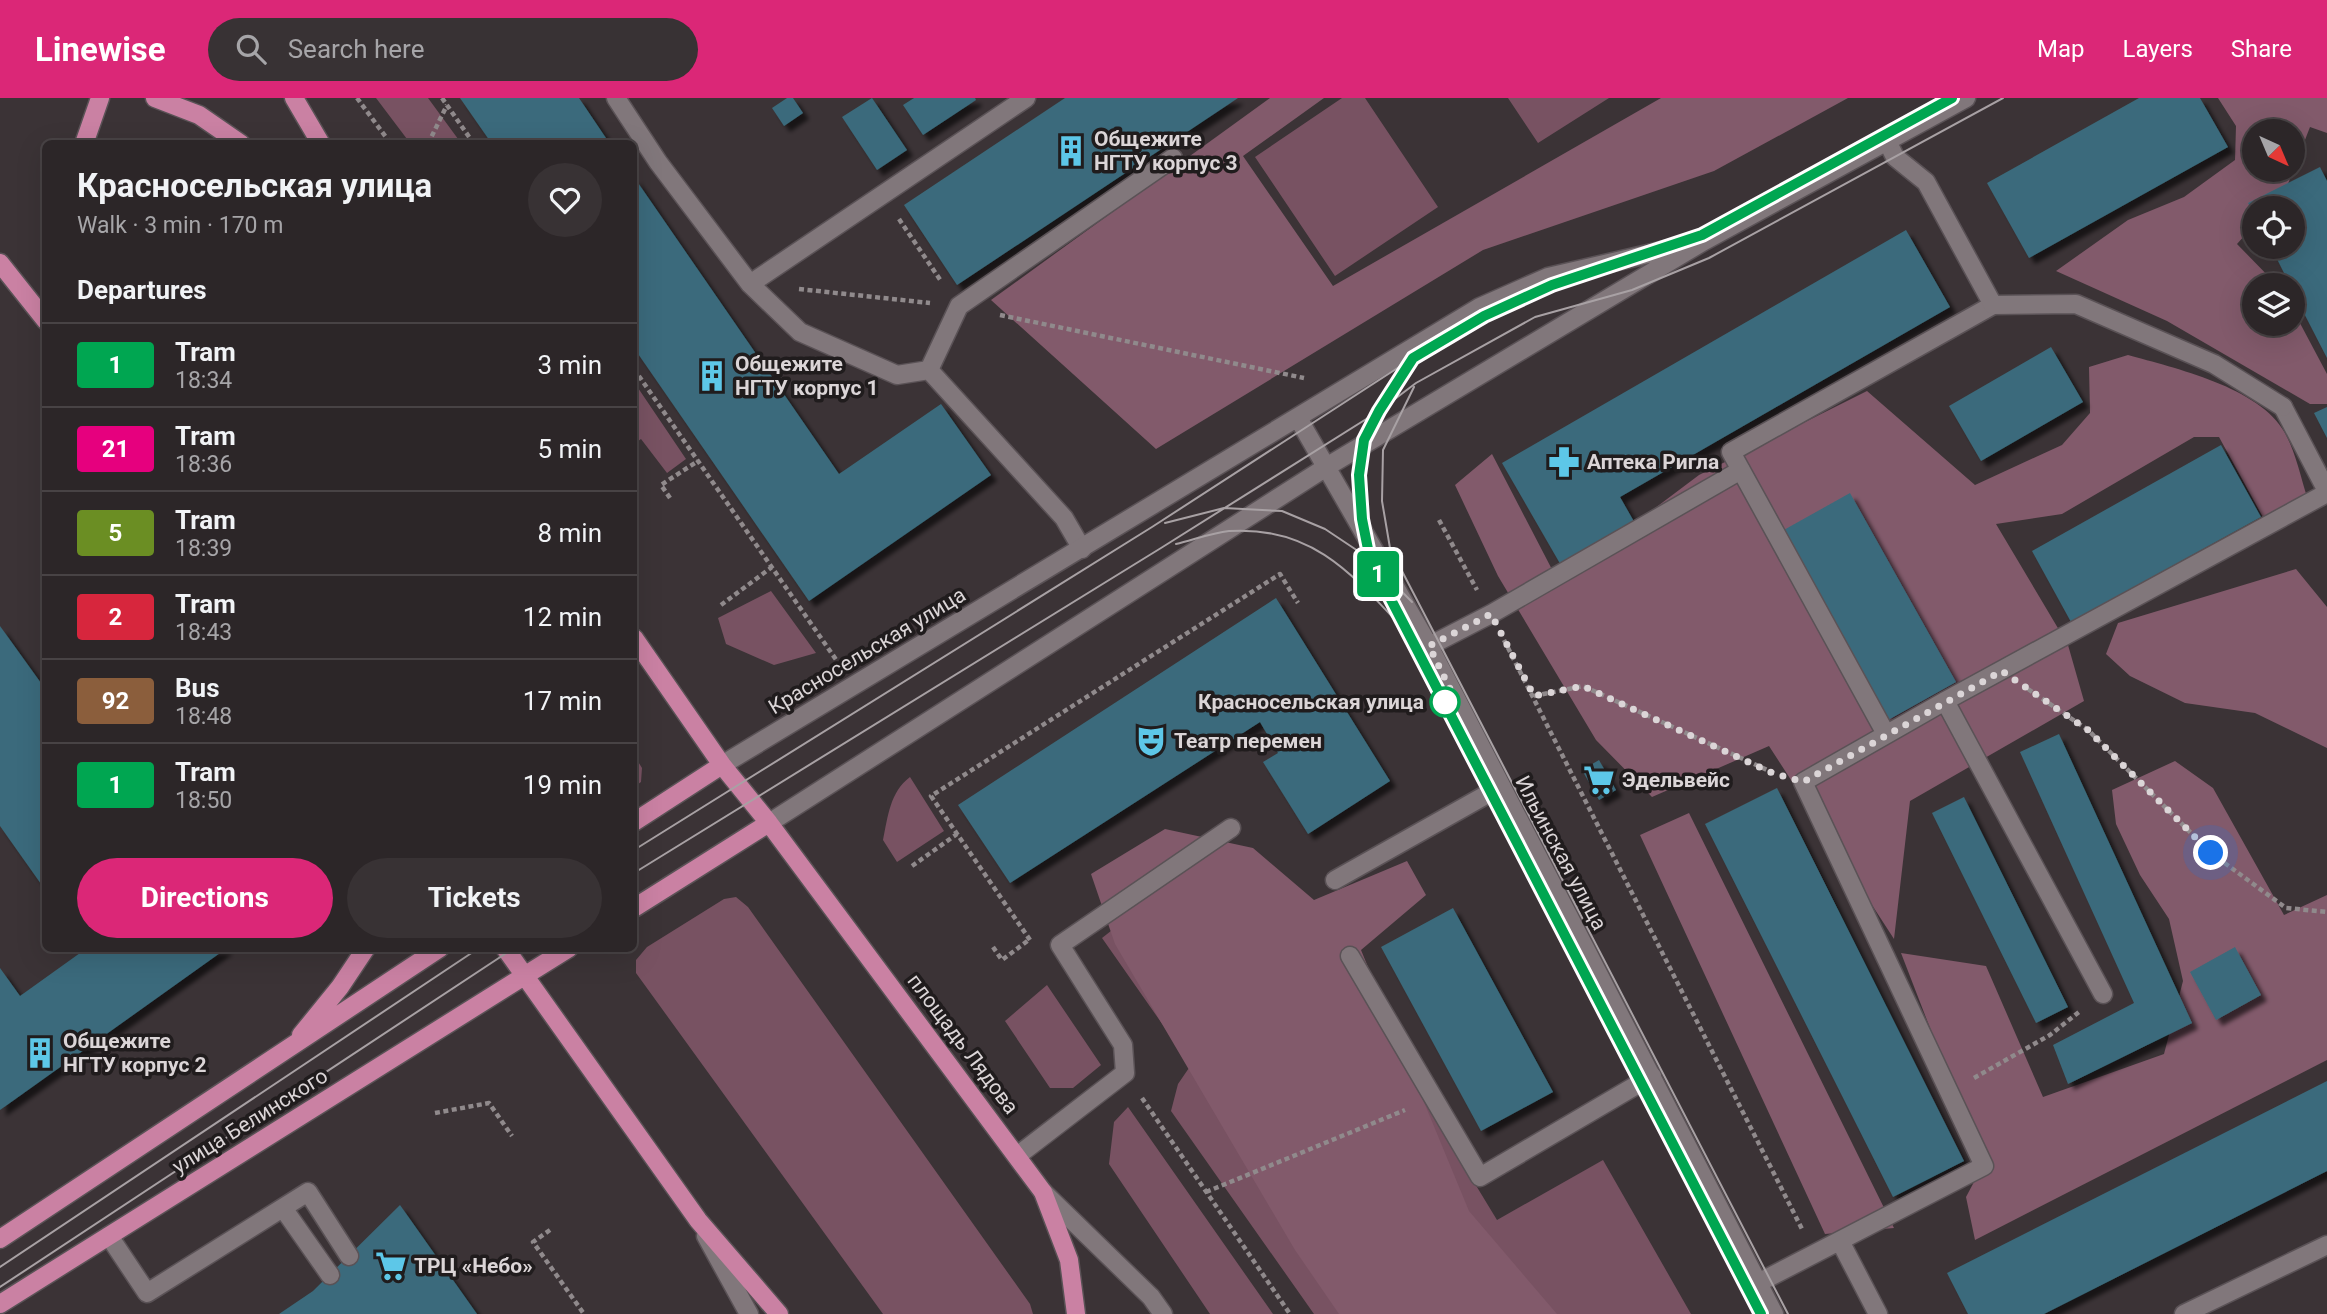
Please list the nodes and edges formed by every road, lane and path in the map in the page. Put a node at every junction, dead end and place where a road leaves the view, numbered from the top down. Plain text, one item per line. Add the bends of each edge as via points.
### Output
1 (100, 98) edge
2 (155, 98) edge
3 (294, 98) edge
4 (357, 98) edge
5 (442, 98) edge
6 (616, 98) edge
7 (1026, 98) edge
8 (1966, 98) edge
9 (447, 105) junction
10 (85, 140) edge
11 (235, 140) edge
12 (319, 140) edge
13 (388, 140) edge
14 (430, 140) edge
15 (471, 140) edge
16 (1888, 141) junction
17 (1173, 158) dead end
18 (883, 195) junction
19 (1704, 241) junction
20 (0, 263) edge
21 (750, 284) junction
22 (1993, 304) junction
23 (959, 306) junction
24 (42, 316) edge
25 (929, 370) junction
26 (637, 373) edge
27 (1314, 379) dead end
28 (1298, 418) junction
29 (698, 461) junction
30 (1328, 466) junction
31 (1741, 470) junction
32 (2327, 492) edge
33 (670, 498) dead end
34 (1439, 520) dead end
35 (1082, 549) junction
36 (772, 567) junction
37 (1298, 603) dead end
38 (721, 605) dead end
39 (1491, 614) junction
40 (637, 642) edge
41 (1429, 646) junction
42 (842, 667) dead end
43 (2002, 671) junction
44 (1534, 696) junction
45 (1945, 701) junction
46 (1885, 734) junction
47 (722, 765) junction
48 (1803, 782) junction
49 (1500, 787) junction
50 (637, 820) edge
51 (769, 823) junction
52 (1231, 828) dead end
53 (957, 834) junction
54 (912, 866) dead end
55 (1335, 880) dead end
56 (637, 906) edge
57 (2327, 912) edge
58 (1030, 939) junction
59 (993, 947) dead end
60 (1038, 951) dead end
61 (363, 952) edge
62 (434, 952) edge
63 (508, 952) edge
64 (563, 952) edge
65 (1350, 956) dead end
66 (525, 976) junction
67 (2103, 994) joint
68 (290, 1049) junction
69 (1125, 1073) junction
70 (1652, 1076) junction
71 (1950, 1093) junction
72 (1434, 1098) junction
73 (435, 1112) dead end
74 (512, 1136) dead end
75 (1017, 1156) junction
76 (1043, 1192) junction
77 (1206, 1192) junction
78 (284, 1208) junction
79 (698, 1220) junction
80 (551, 1230) dead end
81 (109, 1236) junction
82 (0, 1239) edge
83 (1840, 1241) junction
84 (2327, 1245) edge
85 (1814, 1253) junction
86 (349, 1256) dead end
87 (330, 1275) dead end
88 (1758, 1283) junction
89 (0, 1304) edge
90 (584, 1314) edge
91 (749, 1314) edge
92 (779, 1314) edge
93 (1076, 1314) edge
94 (1163, 1314) edge
95 (1290, 1314) edge
96 (1774, 1314) edge
97 (1878, 1314) edge
98 (2184, 1314) edge

1 - 10 main road
2 - 11 main road via 199,115
3 - 12 main road
4 - 13 path
5 - 9 path
6 - 21 street
7 - 18 street
8 - 16 street, Красносельская улица
9 - 14 path
9 - 15 path
16 - 19 street, Красносельская улица
16 - 22 street via 1895,156 1926,182
17 - 23 street
18 - 21 street
18 - 23 path
19 - 28 street, Красносельская улица via 1548,276 1480,307
19 - 30 street, Красносельская улица
20 - 24 main road
21 - 23 path
21 - 25 street via 800,332 897,375
22 - 31 street via 1731,452
22 - 32 street via 2076,304 2214,365 2283,407
23 - 25 street
23 - 27 path
25 - 35 street via 1064,518
26 - 29 path
28 - 30 street, Ильинская улица
28 - 35 street, Красносельская улица
29 - 33 path via 662,485
29 - 36 path
30 - 41 street, Ильинская улица
30 - 51 street, Красносельская улица
31 - 39 street
31 - 46 street
32 - 43 street
34 - 39 path
35 - 47 street, Красносельская улица
36 - 38 path
36 - 42 path
37 - 53 path via 1280,573 931,796
39 - 41 street
39 - 44 path
40 - 47 main road, площадь Лядова
41 - 49 street, Ильинская улица
43 - 45 street
43 - 57 path via 2088,730 2211,853 2286,908
44 - 48 path via 1583,686 1770,772
44 - 85 path
45 - 46 street
45 - 67 street
46 - 48 street
47 - 50 main road
47 - 51 main road, площадь Лядова
48 - 71 street
49 - 55 street
49 - 70 street, Ильинская улица
51 - 56 main road
51 - 75 main road, площадь Лядова
52 - 69 street via 1060,945 1123,1045
53 - 54 path
53 - 58 path
58 - 59 path via 1002,960
58 - 60 path
61 - 68 main road
62 - 68 main road, улица Белинского
63 - 66 main road
64 - 66 main road
65 - 72 street
66 - 79 main road
66 - 81 main road, улица Белинского
67 - 71 path via 2049,1035
68 - 82 main road, улица Белинского
69 - 75 street
69 - 77 path
70 - 72 street via 1480,1177
70 - 88 street, Ильинская улица
71 - 83 street via 1984,1166
72 - 77 path
73 - 74 path via 489,1103
75 - 76 main road, площадь Лядова
76 - 93 main road, площадь Лядова via 1069,1260
76 - 94 street
77 - 95 path
78 - 81 street via 147,1293
78 - 86 street via 308,1192
78 - 87 street
79 - 91 street
79 - 92 main road
80 - 90 path via 533,1242
81 - 89 main road, улица Белинского
83 - 85 street
83 - 97 street
84 - 98 street
85 - 88 street
88 - 96 street, Ильинская улица

